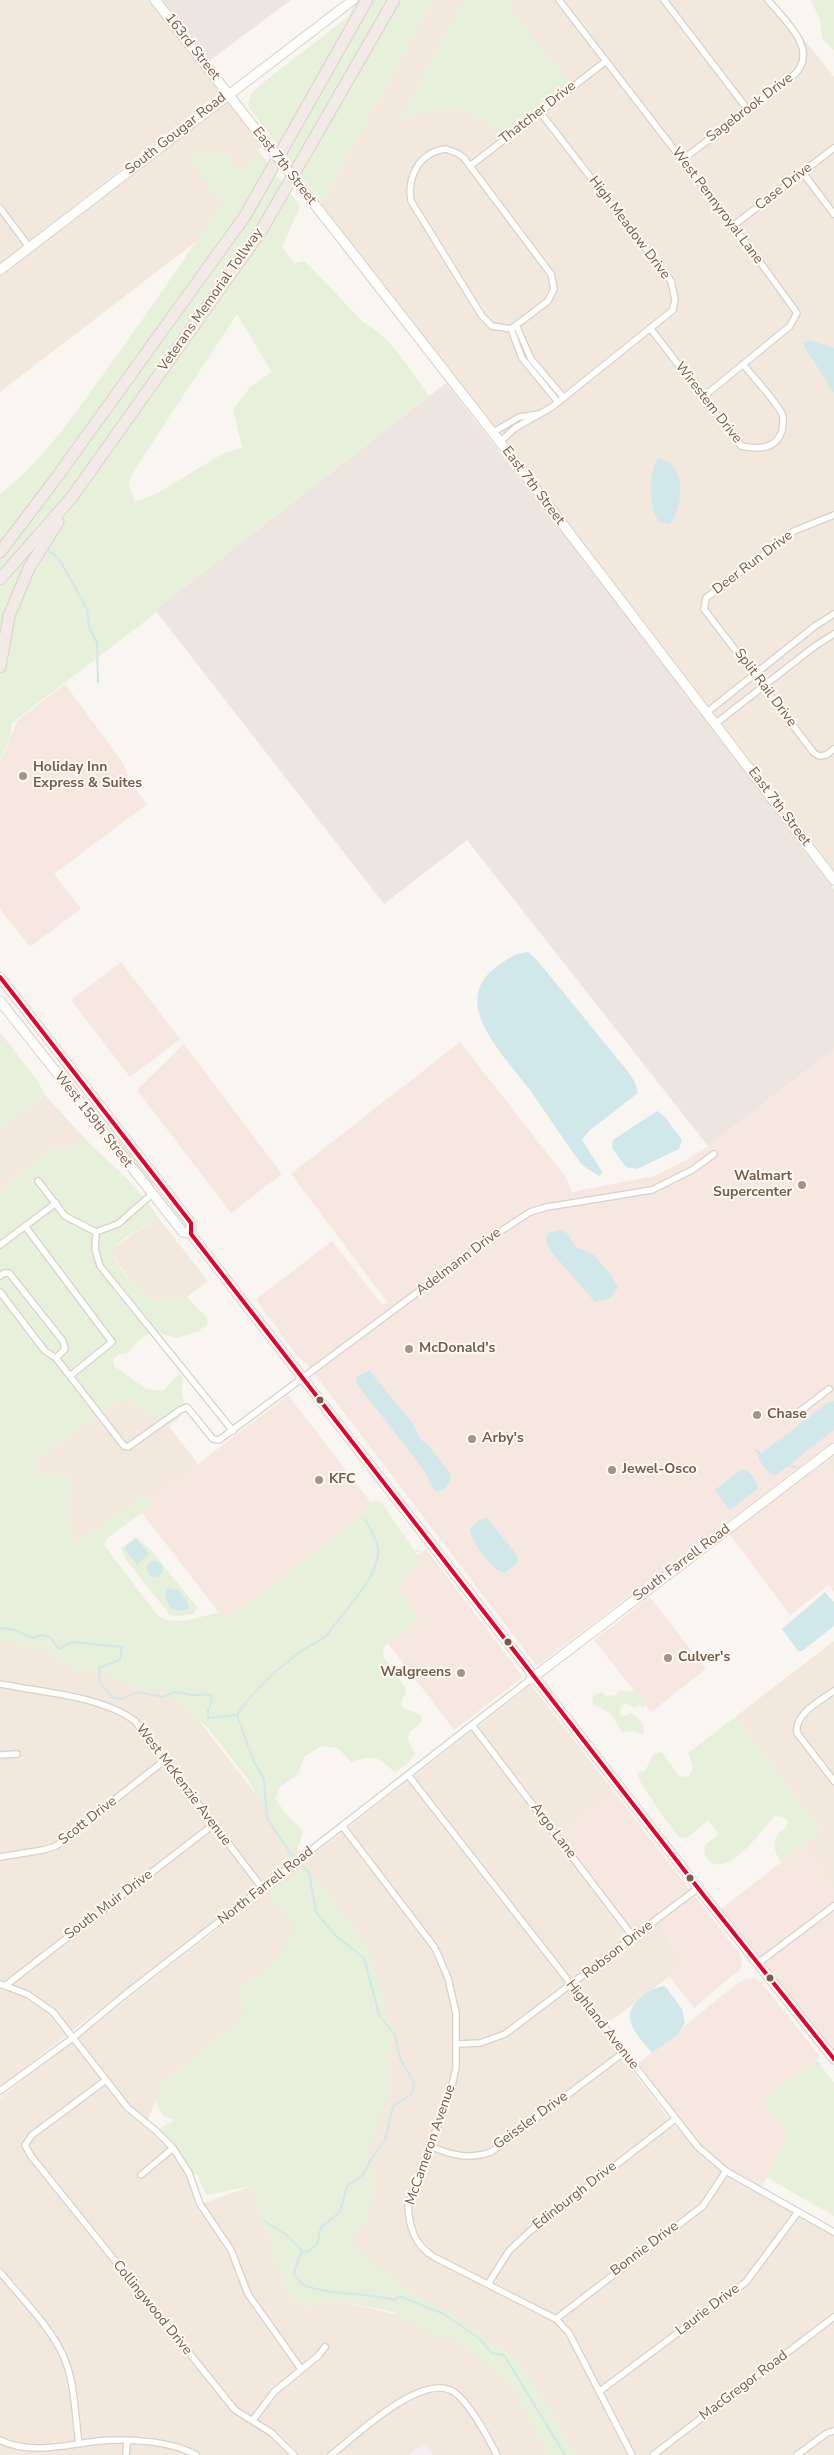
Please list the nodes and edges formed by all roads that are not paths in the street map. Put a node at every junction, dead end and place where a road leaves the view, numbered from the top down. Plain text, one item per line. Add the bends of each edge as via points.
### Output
1 (156, 0) edge
2 (353, 0) edge
3 (367, 0) edge
4 (394, 0) edge
5 (559, 0) edge
6 (664, 0) edge
7 (768, 0) edge
8 (606, 61) junction
9 (228, 94) junction
10 (748, 110) junction
11 (540, 112) junction
12 (834, 148) edge
13 (682, 160) junction
14 (470, 166) junction
15 (803, 173) junction
16 (0, 208) edge
17 (834, 214) edge
18 (733, 226) junction
19 (29, 247) junction
20 (0, 270) edge
21 (514, 328) junction
22 (650, 328) junction
23 (743, 364) junction
24 (703, 397) junction
25 (564, 398) junction
26 (558, 402) junction
27 (539, 414) junction
28 (492, 433) junction
29 (500, 442) junction
30 (54, 481) junction
31 (80, 486) junction
32 (834, 516) edge
33 (0, 538) edge
34 (0, 552) edge
35 (0, 579) edge
36 (704, 604) joint
37 (834, 614) edge
38 (834, 634) edge
39 (0, 667) edge
40 (754, 674) junction
41 (763, 686) junction
42 (706, 713) junction
43 (715, 724) junction
44 (834, 750) edge
45 (834, 880) edge
46 (0, 977) edge
47 (0, 1001) edge
48 (714, 1154) dead end
49 (38, 1181) dead end
50 (152, 1194) junction
51 (56, 1203) junction
52 (25, 1226) junction
53 (96, 1232) junction
54 (191, 1234) junction
55 (0, 1245) edge
56 (0, 1276) edge
57 (0, 1292) edge
58 (56, 1358) junction
59 (70, 1376) junction
60 (303, 1378) junction
61 (829, 1389) dead end
62 (795, 1415) dead end
63 (233, 1431) junction
64 (834, 1448) edge
65 (533, 1678) junction
66 (0, 1684) edge
67 (834, 1691) edge
68 (472, 1725) junction
69 (17, 1754) dead end
70 (0, 1755) edge
71 (165, 1760) junction
72 (408, 1775) junction
73 (834, 1781) edge
74 (213, 1825) junction
75 (343, 1827) junction
76 (0, 1857) edge
77 (698, 1888) junction
78 (263, 1889) junction
79 (834, 1906) edge
80 (634, 1938) junction
81 (757, 1964) junction
82 (3, 1985) edge
83 (571, 1986) junction
84 (74, 2037) junction
85 (458, 2044) junction
86 (623, 2053) junction
87 (834, 2060) edge
88 (106, 2080) junction
89 (0, 2091) edge
90 (674, 2120) junction
91 (430, 2146) junction
92 (173, 2148) junction
93 (726, 2171) junction
94 (141, 2176) dead end
95 (798, 2212) junction
96 (834, 2232) edge
97 (0, 2272) edge
98 (488, 2284) junction
99 (834, 2317) edge
100 (556, 2320) junction
101 (325, 2347) dead end
102 (301, 2369) junction
103 (600, 2390) junction
104 (253, 2420) junction
105 (834, 2431) edge
106 (0, 2440) edge
107 (127, 2442) junction
108 (79, 2444) junction
109 (126, 2455) edge
110 (196, 2455) edge
111 (294, 2455) edge
112 (331, 2455) edge
113 (497, 2455) edge
114 (632, 2455) edge
115 (654, 2455) edge
116 (797, 2455) edge

1 - 9 street, 163rd Street
2 - 9 street, South Gougar Road
3 - 30 highway, Veterans Memorial Tollway via 245,216
4 - 31 highway, Veterans Memorial Tollway via 261,230
5 - 8 street, West Pennyroyal Lane
6 - 10 street
7 - 10 street, Sagebrook Drive via 802,44 803,64 795,74
8 - 11 street, Thatcher Drive
8 - 13 street, West Pennyroyal Lane
9 - 19 street, South Gougar Road
9 - 28 street, East 7th Street, bridge
10 - 13 street, Sagebrook Drive
11 - 14 street, Thatcher Drive
11 - 22 street, High Meadow Drive via 671,281 673,310
12 - 15 street, Case Drive
13 - 18 street, West Pennyroyal Lane
14 - 21 street via 546,265 554,282 548,301
14 - 21 street via 452,150 432,153 419,163 412,176 411,201 482,316 492,326
15 - 17 street
15 - 18 street, Case Drive
16 - 19 street
18 - 23 street, West Pennyroyal Lane via 796,313 790,326
19 - 20 street, South Gougar Road
21 - 25 street via 531,359
21 - 26 street via 522,358
22 - 24 street, Wirestem Drive
22 - 25 street, High Meadow Drive
23 - 24 street, West Pennyroyal Lane
23 - 24 street, Wirestem Drive via 782,414 780,439 769,447 754,449 741,446
25 - 26 street, High Meadow Drive
26 - 27 street, High Meadow Drive
27 - 28 street, High Meadow Drive via 519,417
27 - 29 street, High Meadow Drive via 515,428
28 - 29 street, East 7th Street
29 - 42 street, East 7th Street
30 - 33 highway
30 - 34 highway, Veterans Memorial Tollway
31 - 35 highway, Veterans Memorial Tollway
31 - 39 highway via 29,568 9,616
32 - 36 street, Deer Run Drive via 794,531 706,598
36 - 40 street, Split Rail Drive via 704,609
37 - 40 street
38 - 41 street
40 - 41 street, Split Rail Drive
40 - 42 street
41 - 43 street
41 - 44 street, Split Rail Drive via 814,753 826,756
42 - 43 street, East 7th Street
43 - 45 street, East 7th Street
46 - 54 street, West 159th Street via 190,1223
47 - 50 street, West 159th Street
48 - 60 street, Adelmann Drive via 692,1170 652,1190 530,1212
49 - 51 street
50 - 53 street via 118,1224
50 - 54 street, West 159th Street via 183,1232
51 - 52 street
51 - 53 street via 66,1216
52 - 55 street
52 - 59 street via 112,1342
53 - 63 street via 95,1249 100,1266
54 - 60 street, West 159th Street
56 - 58 street via 10,1273 63,1341 65,1349
57 - 58 street via 45,1351
58 - 59 street
59 - 63 street via 124,1446 128,1447 187,1408 213,1439 219,1440
60 - 63 street, Adelmann Drive
60 - 65 street, West 159th Street
61 - 62 street
64 - 65 street, South Farrell Road
65 - 68 street, North Farrell Road
65 - 77 street, West 159th Street
66 - 71 street, West McKenzie Avenue via 122,1711 135,1721
67 - 73 street via 801,1716 796,1727 797,1733
68 - 72 street, North Farrell Road
68 - 80 street, Argo Lane
69 - 70 street
71 - 74 street, West McKenzie Avenue
71 - 76 street, Scott Drive via 56,1846
72 - 75 street, North Farrell Road
72 - 83 street, Highland Avenue
74 - 78 street, West McKenzie Avenue
74 - 82 street, South Muir Drive
75 - 78 street, North Farrell Road
75 - 85 street, McCameron Avenue via 435,1948 452,1995
77 - 80 street, Robson Drive
77 - 81 street, West 159th Street
78 - 84 street, North Farrell Road
79 - 81 street
80 - 83 street, Robson Drive
81 - 87 street, West 159th Street
82 - 84 street via 46,2006
83 - 85 street, Robson Drive via 505,2034 480,2042
83 - 86 street, Highland Avenue
84 - 88 street
84 - 89 street, North Farrell Road
85 - 91 street, McCameron Avenue via 451,2090
86 - 90 street, Highland Avenue
86 - 91 street, Geissler Drive via 490,2152 476,2157 453,2156
88 - 92 street via 130,2110
88 - 104 street, Collingwood Drive via 32,2135 25,2145 219,2392 235,2410
90 - 93 street, Highland Avenue
90 - 98 street, Edinburgh Drive via 529,2232 509,2251
91 - 98 street, McCameron Avenue via 408,2204 412,2230 430,2254
92 - 94 street
92 - 102 street via 189,2173 200,2204 231,2250 248,2294
93 - 95 street, Highland Avenue
93 - 100 street, Bonnie Drive via 703,2206
95 - 96 street, Highland Avenue
95 - 103 street, Laurie Drive via 746,2282
97 - 108 street via 52,2337 65,2359
98 - 100 street, McCameron Avenue
99 - 115 street, MacGregor Road
100 - 103 street, McCameron Avenue via 569,2333
101 - 102 street
102 - 104 street via 274,2392
103 - 114 street, McCameron Avenue
104 - 111 street, Collingwood Drive
105 - 116 street
106 - 108 street via 9,2446 28,2450
107 - 108 street
107 - 109 street
107 - 110 street via 184,2448
112 - 113 street via 400,2402 434,2387 453,2392

